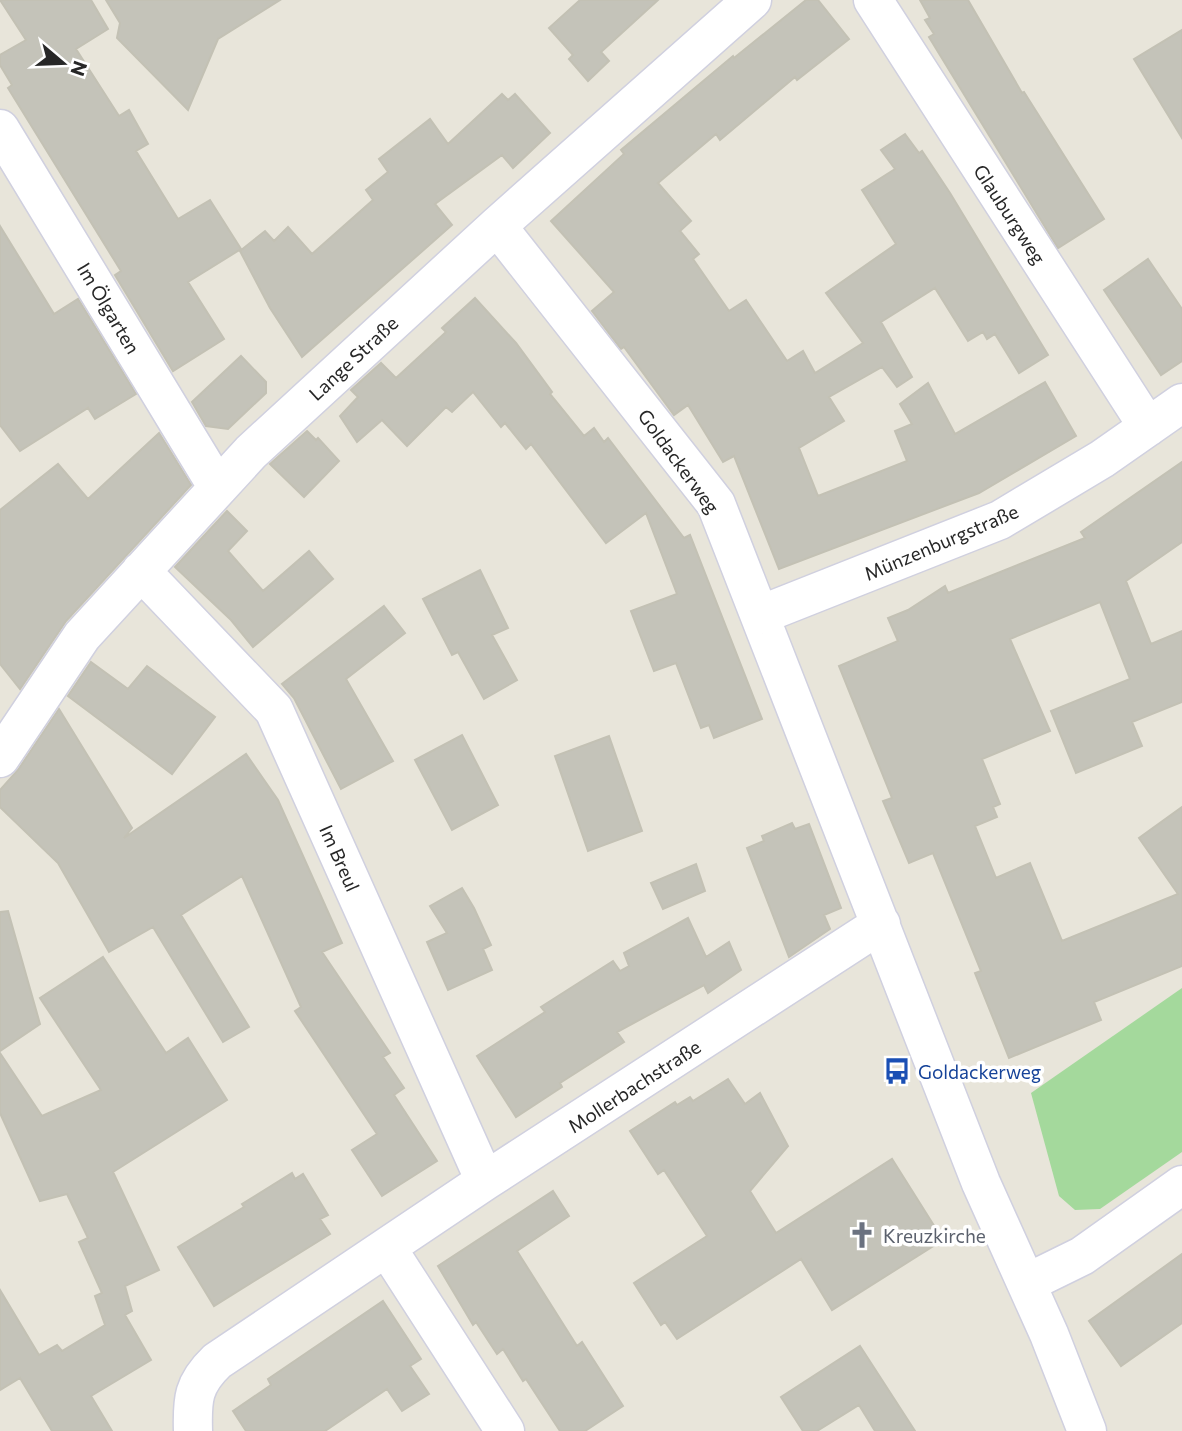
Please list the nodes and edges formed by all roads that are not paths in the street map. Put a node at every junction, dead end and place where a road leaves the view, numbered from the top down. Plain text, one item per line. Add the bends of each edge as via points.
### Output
1 (752, 0) edge
2 (873, 0) edge
3 (0, 129) edge
4 (497, 226) junction
5 (1182, 403) edge
6 (1148, 427) junction
7 (218, 488) junction
8 (141, 571) junction
9 (760, 615) junction
10 (0, 758) edge
11 (881, 924) junction
12 (485, 1181) junction
13 (1182, 1185) edge
14 (387, 1248) junction
15 (1027, 1283) junction
16 (193, 1431) edge
17 (505, 1431) edge
18 (1087, 1431) edge

1 - 4 street, Lange Straße
2 - 6 street, Glauburgweg
3 - 7 street, Im Ölgarten
4 - 7 street, Lange Straße
4 - 9 street, Goldackerweg via 716,504
5 - 6 street, Münzenburgstraße
6 - 9 street, Münzenburgstraße via 1000,520
7 - 8 street, Lange Straße
8 - 10 street, Lange Straße via 82,636
8 - 12 street, Im Breul via 274,709
9 - 11 street, Goldackerweg
11 - 12 street, Mollerbachstraße
11 - 15 street, Goldackerweg via 981,1183
12 - 14 street, Mollerbachstraße
13 - 15 street via 1083,1256
14 - 16 street, Mollerbachstraße via 202,1375 194,1394
14 - 17 street
15 - 18 street, Goldackerweg

